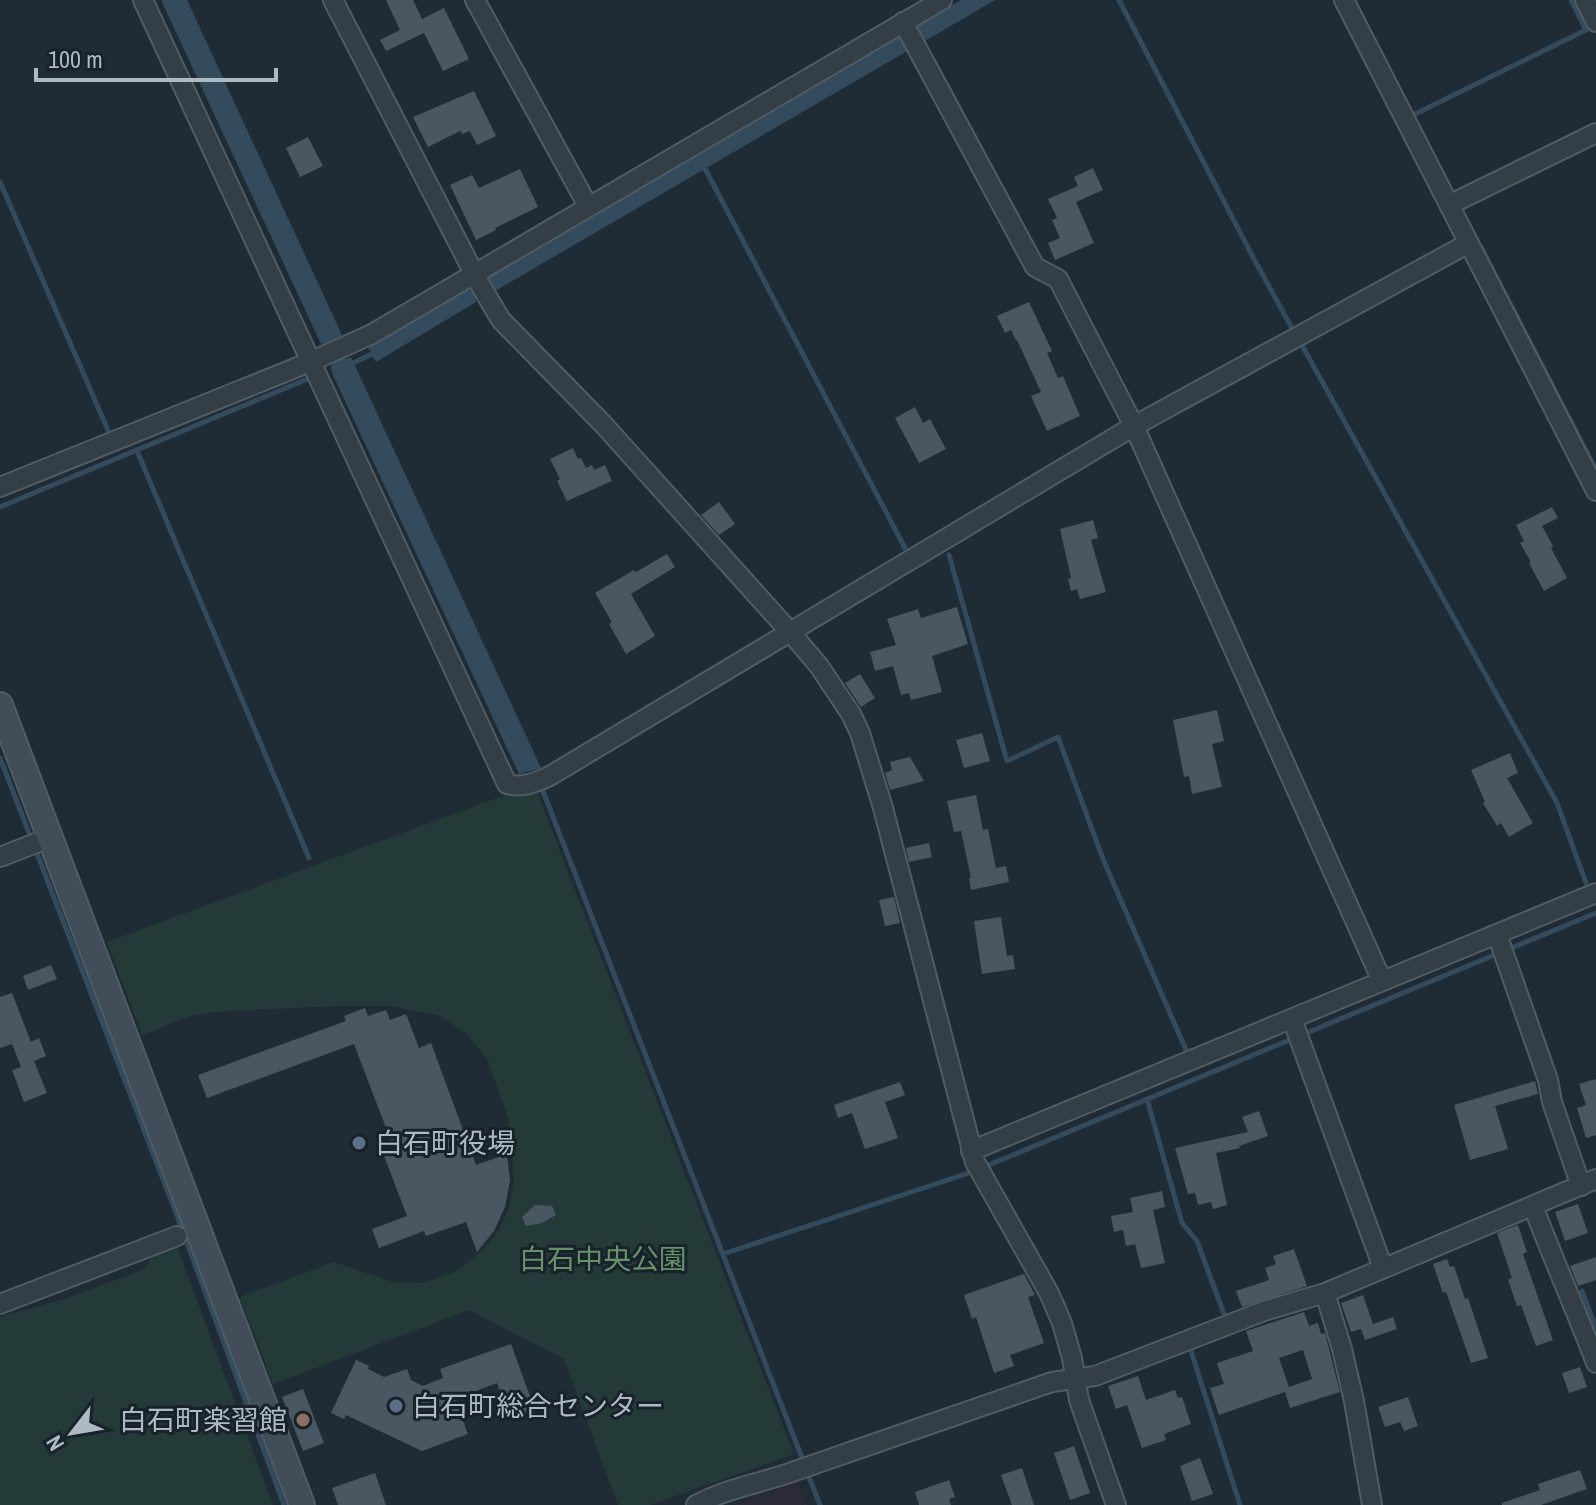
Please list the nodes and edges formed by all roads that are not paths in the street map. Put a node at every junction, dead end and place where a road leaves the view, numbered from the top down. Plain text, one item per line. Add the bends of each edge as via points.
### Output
1 (143, 0) edge
2 (333, 0) edge
3 (475, 0) edge
4 (942, 0) edge
5 (1344, 0) edge
6 (1585, 0) edge
7 (1596, 22) edge
8 (909, 33) junction
9 (1596, 133) edge
10 (1456, 202) junction
11 (588, 206) junction
12 (1469, 243) junction
13 (479, 284) junction
14 (310, 362) junction
15 (1134, 426) junction
16 (0, 487) edge
17 (1596, 491) edge
18 (791, 633) junction
19 (0, 705) edge
20 (36, 843) junction
21 (0, 857) edge
22 (1596, 893) edge
23 (1501, 946) junction
24 (1382, 981) junction
25 (1297, 1031) junction
26 (976, 1163) junction
27 (1589, 1182) edge
28 (1533, 1206) junction
29 (188, 1232) junction
30 (1383, 1268) junction
31 (1325, 1293) junction
32 (0, 1304) edge
33 (1596, 1363) edge
34 (1075, 1379) junction
35 (302, 1505) edge
36 (696, 1505) edge
37 (1116, 1505) edge
38 (1372, 1505) edge

1 - 14 street
2 - 13 street
3 - 11 street
4 - 8 street
5 - 10 street
6 - 7 street
8 - 11 street
8 - 15 street via 1035,267 1058,279
9 - 10 street
10 - 12 street
11 - 13 street
12 - 15 street
12 - 17 street
13 - 14 street
13 - 18 street via 501,320 603,424
14 - 16 street
14 - 18 street via 507,784 518,787 539,781
15 - 18 street
15 - 24 street
18 - 26 street via 827,678 860,733
19 - 20 street
20 - 21 street
20 - 29 street via 94,953
22 - 23 street
23 - 24 street
23 - 27 street via 1552,1102
24 - 25 street
25 - 26 street via 1191,1060
25 - 30 street
26 - 34 street via 1049,1293
27 - 28 street
28 - 30 street
28 - 33 street
29 - 32 street
29 - 35 street
30 - 31 street
31 - 34 street
31 - 38 street via 1354,1401
34 - 36 street via 1052,1382
34 - 37 street

